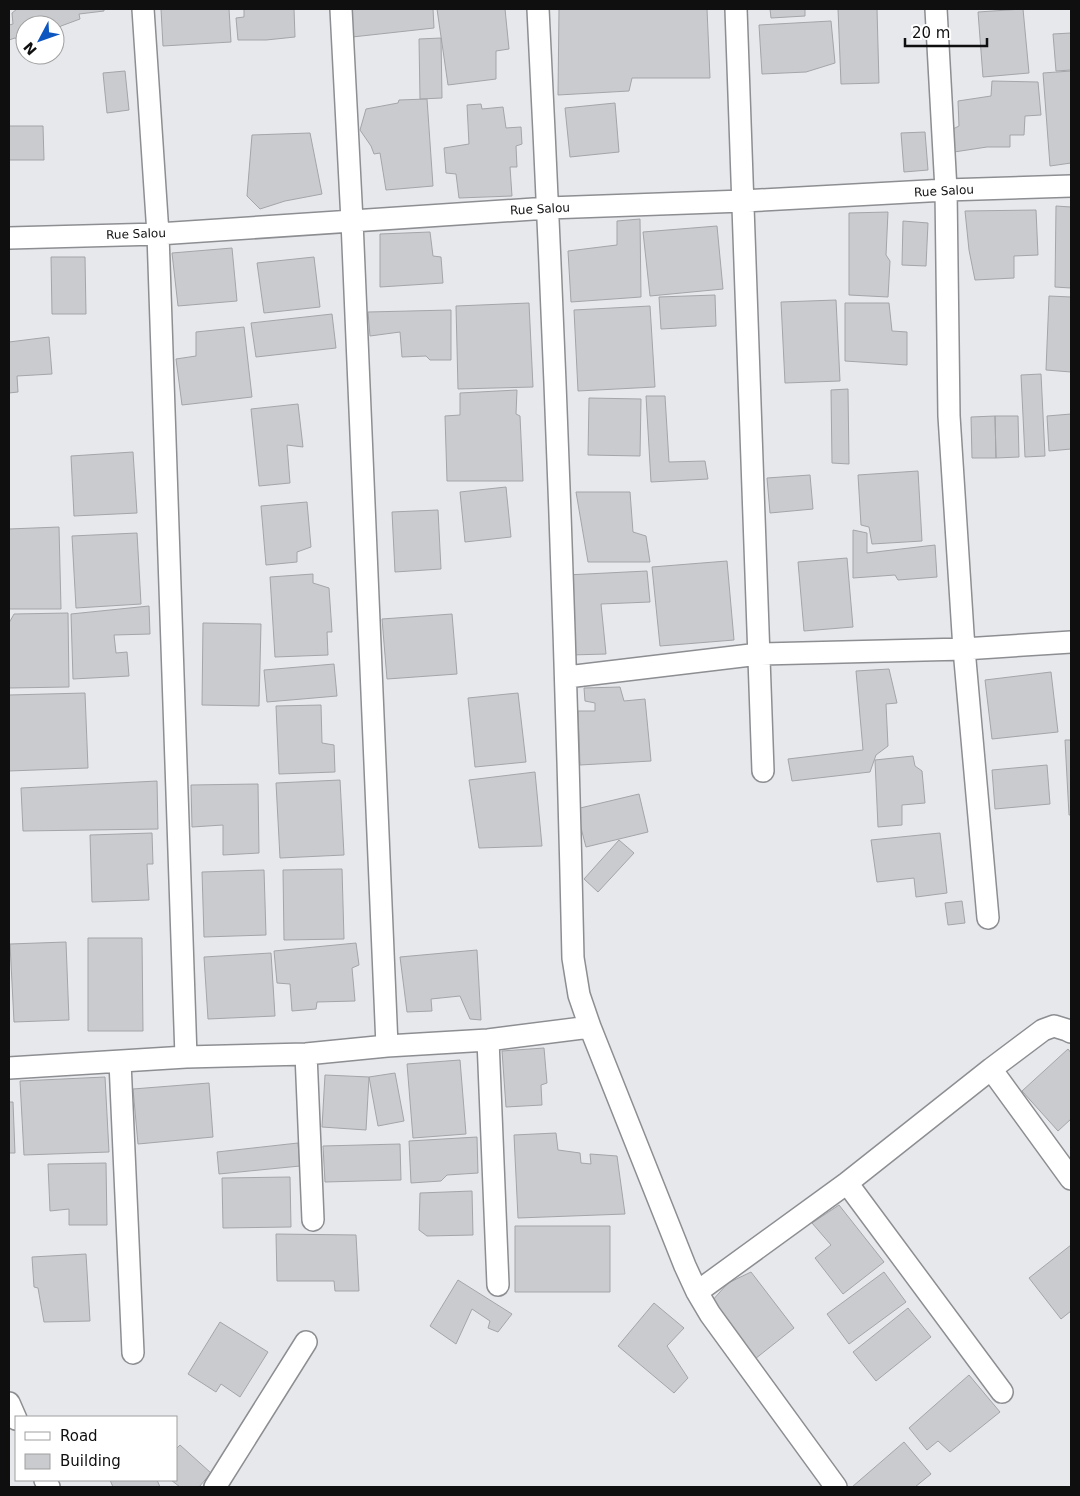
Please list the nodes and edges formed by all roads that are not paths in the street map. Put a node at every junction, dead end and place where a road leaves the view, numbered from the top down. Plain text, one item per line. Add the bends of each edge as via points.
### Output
1 (143, 9) edge
2 (341, 9) edge
3 (538, 9) edge
4 (736, 9) edge
5 (936, 9) edge
6 (1071, 186) edge
7 (946, 190) junction
8 (743, 201) junction
9 (548, 208) junction
10 (352, 221) junction
11 (158, 234) junction
12 (9, 238) edge
13 (1071, 642) edge
14 (964, 649) junction
15 (759, 654) junction
16 (566, 678) junction
17 (763, 772) dead end
18 (988, 918) dead end
19 (590, 1027) junction
20 (1071, 1032) edge
21 (488, 1040) junction
22 (387, 1046) junction
23 (306, 1054) junction
24 (186, 1057) junction
25 (120, 1062) junction
26 (9, 1068) edge
27 (991, 1069) junction
28 (1071, 1179) edge
29 (847, 1183) junction
30 (313, 1220) dead end
31 (498, 1285) dead end
32 (697, 1292) junction
33 (306, 1342) dead end
34 (133, 1353) dead end
35 (1002, 1392) dead end
36 (9, 1403) edge
37 (15, 1417) edge
38 (215, 1487) edge
39 (836, 1487) edge

1 - 11 street
2 - 10 street
3 - 9 street
4 - 8 street
5 - 7 street
6 - 7 street, Rue Salou
7 - 8 street, Rue Salou
7 - 14 street via 949,416
8 - 9 street, Rue Salou
8 - 15 street
9 - 10 street, Rue Salou
9 - 16 street
10 - 11 street, Rue Salou
10 - 22 street
11 - 12 street, Rue Salou
11 - 24 street
13 - 14 street
14 - 15 street
14 - 18 street
15 - 16 street
15 - 17 street
16 - 19 street via 573,958 579,995
19 - 21 street
19 - 32 street
20 - 27 street via 1054,1026 1043,1030
21 - 22 street
21 - 31 street
22 - 23 street
23 - 24 street
23 - 30 street
24 - 25 street
25 - 26 street
25 - 34 street
27 - 28 street
27 - 29 street
29 - 32 street
29 - 35 street
32 - 39 street
33 - 38 street
36 - 37 street

